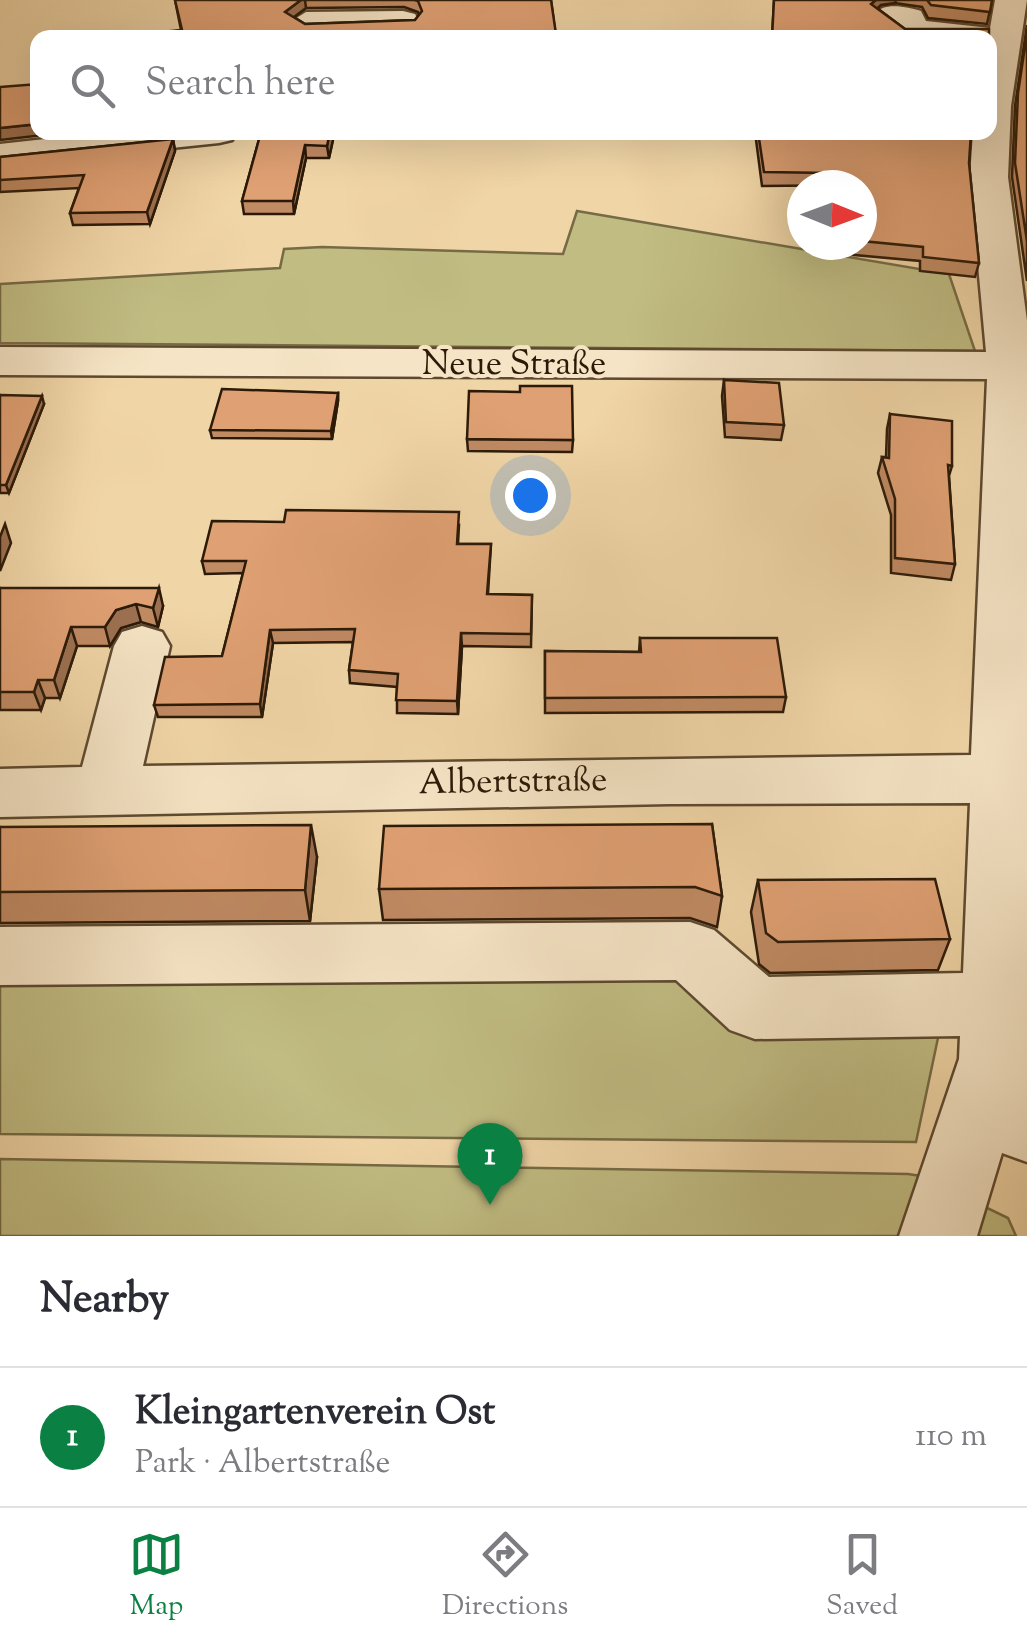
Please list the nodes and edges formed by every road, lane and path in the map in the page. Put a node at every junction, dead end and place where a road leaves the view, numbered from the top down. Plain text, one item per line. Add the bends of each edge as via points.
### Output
1 (890, 16) edge
2 (307, 20) edge
3 (403, 21) edge
4 (910, 30) edge
5 (120, 140) edge
6 (991, 140) edge
7 (82, 143) edge
8 (0, 155) edge
9 (129, 173) edge
10 (1012, 243) edge
11 (0, 361) edge
12 (1018, 365) edge
13 (142, 646) dead end
14 (1012, 779) edge
15 (106, 791) junction
16 (0, 793) edge
17 (0, 956) edge
18 (996, 1032) junction
19 (1027, 1127) edge
20 (938, 1236) edge

1 - 4 street via 910,18
2 - 3 street
5 - 7 street
6 - 10 street via 988,177
7 - 8 street
7 - 9 street via 100,176
10 - 12 street
11 - 12 street, Neue Straße
12 - 14 street
13 - 15 street
14 - 15 street, Albertstraße
14 - 18 street
15 - 16 street, Albertstraße
17 - 18 street via 690,950 755,1008
18 - 19 street
18 - 20 street

